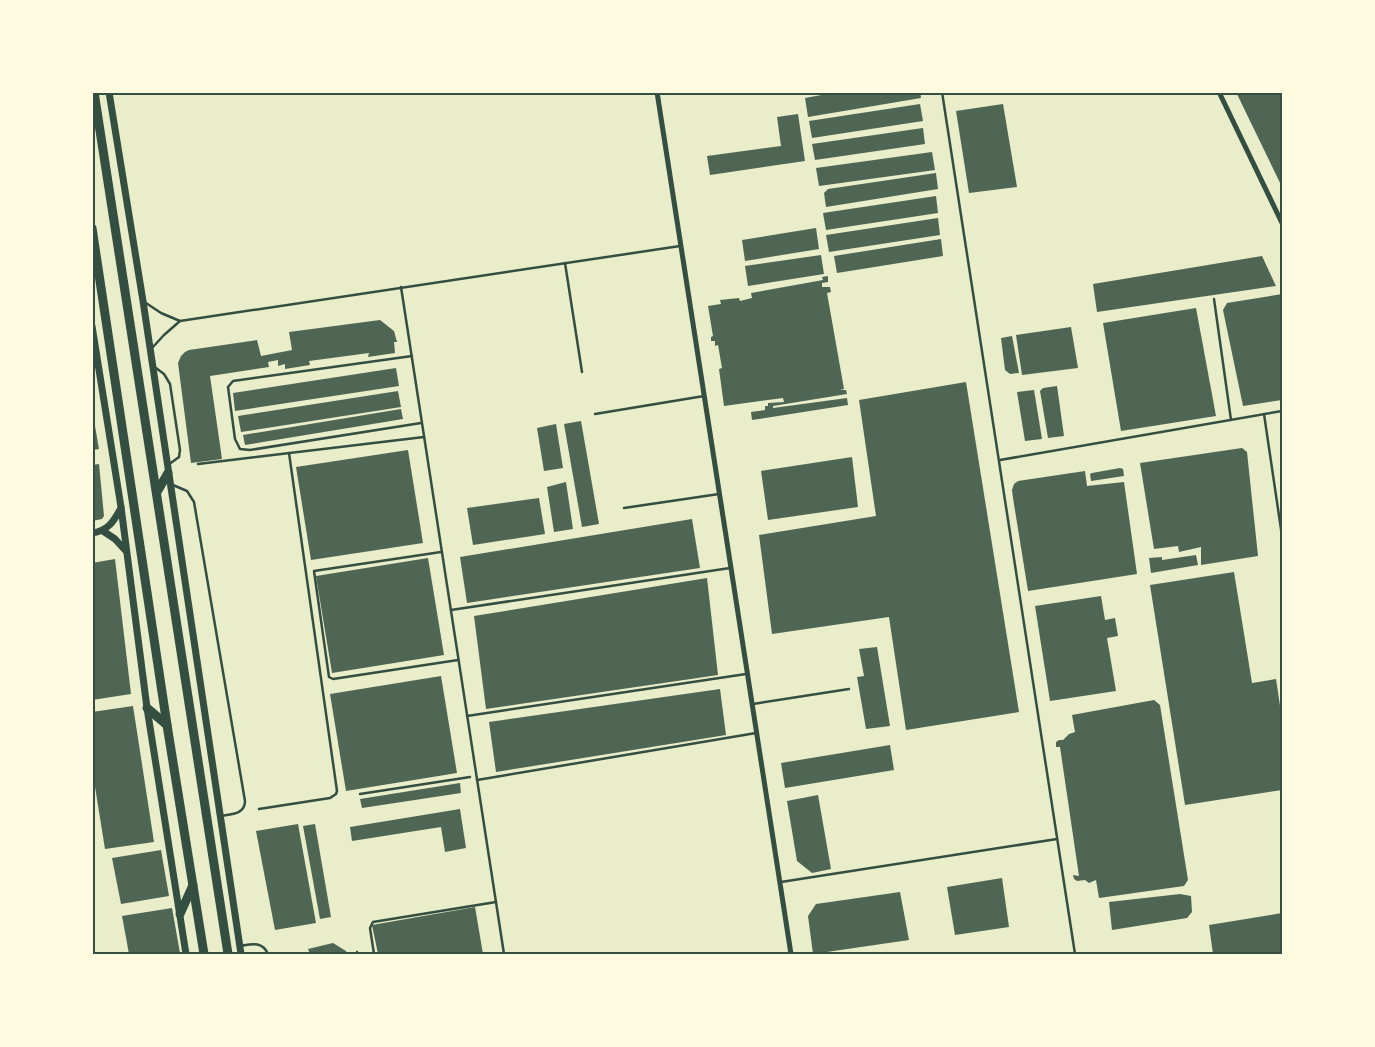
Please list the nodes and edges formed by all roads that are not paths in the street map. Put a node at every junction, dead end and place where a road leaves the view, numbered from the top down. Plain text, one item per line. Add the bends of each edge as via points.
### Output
1 (94, 92) edge
2 (109, 92) edge
3 (657, 92) edge
4 (942, 92) edge
5 (1219, 92) edge
6 (1282, 223) edge
7 (92, 228) edge
8 (681, 246) junction
9 (565, 263) junction
10 (401, 287) junction
11 (1214, 298) dead end
12 (143, 301) junction
13 (180, 321) junction
14 (92, 326) edge
15 (94, 340) edge
16 (150, 351) junction
17 (95, 356) edge
18 (412, 356) junction
19 (152, 365) junction
20 (582, 372) dead end
21 (704, 396) junction
22 (1282, 411) edge
23 (595, 414) dead end
24 (1264, 414) junction
25 (1230, 420) junction
26 (422, 423) junction
27 (424, 437) junction
28 (289, 453) junction
29 (1000, 460) junction
30 (198, 464) dead end
31 (168, 470) junction
32 (169, 484) junction
33 (157, 492) junction
34 (719, 494) junction
35 (121, 507) junction
36 (624, 508) dead end
37 (103, 531) junction
38 (92, 533) edge
39 (1282, 536) edge
40 (126, 550) junction
41 (441, 552) junction
42 (731, 568) junction
43 (450, 610) junction
44 (458, 660) junction
45 (748, 674) junction
46 (849, 689) dead end
47 (753, 704) junction
48 (146, 708) junction
49 (467, 716) junction
50 (167, 725) junction
51 (757, 733) junction
52 (477, 780) junction
53 (259, 810) dead end
54 (220, 816) junction
55 (1057, 839) junction
56 (781, 882) junction
57 (193, 884) junction
58 (496, 902) junction
59 (180, 914) junction
60 (240, 946) junction
61 (186, 954) edge
62 (204, 954) edge
63 (228, 954) edge
64 (241, 954) edge
65 (268, 954) edge
66 (374, 954) edge
67 (504, 954) edge
68 (791, 954) edge
69 (1071, 954) edge
70 (1075, 954) edge

1 - 33 main road
2 - 12 street
3 - 8 street
4 - 29 lane
5 - 6 street
7 - 50 main road
8 - 9 lane
8 - 21 street
9 - 10 lane
9 - 20 lane
10 - 13 lane
10 - 18 lane
11 - 25 lane
12 - 13 lane
12 - 16 street
13 - 16 lane
14 - 15 street
15 - 17 street
16 - 19 street
17 - 35 street
18 - 26 lane
18 - 26 lane via 233,381 228,387 235,439 240,449 250,450
19 - 31 street
19 - 31 lane via 164,374 170,384 179,440 180,454
21 - 23 lane
21 - 34 street
22 - 24 lane
24 - 25 lane
24 - 39 lane
25 - 29 lane
26 - 27 lane
27 - 28 lane
27 - 41 lane
28 - 30 lane
28 - 53 lane via 337,791 330,798
29 - 55 lane
31 - 32 street
31 - 33 main road
32 - 54 street
32 - 54 lane via 187,491 194,502 246,801 242,811
33 - 63 main road
34 - 36 lane
34 - 42 street
35 - 37 street
35 - 40 street
37 - 38 street
37 - 40 street
40 - 48 street
41 - 43 lane
41 - 44 lane via 314,571 329,677 333,679
42 - 43 lane
42 - 45 street
43 - 44 lane
44 - 49 lane
45 - 47 street
45 - 49 lane
46 - 47 lane
47 - 51 street
48 - 50 main road
48 - 59 street
49 - 52 lane
50 - 57 main road
51 - 52 lane
51 - 56 street
52 - 58 lane
54 - 60 street
55 - 56 lane
55 - 70 lane
56 - 68 street
57 - 59 main road
57 - 62 main road
58 - 66 lane via 372,922
58 - 67 lane
59 - 61 street
60 - 64 street
60 - 65 lane via 261,945
69 - 70 lane

